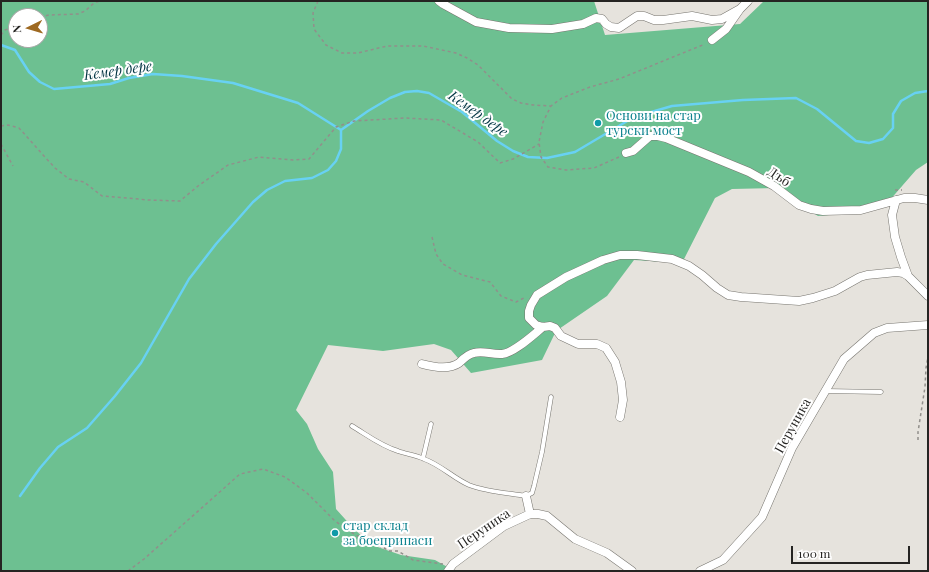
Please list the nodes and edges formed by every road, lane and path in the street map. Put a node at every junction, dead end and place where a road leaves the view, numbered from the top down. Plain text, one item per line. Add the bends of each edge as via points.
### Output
1 (100, 1) edge
2 (318, 1) edge
3 (439, 1) edge
4 (748, 1) edge
5 (740, 9) junction
6 (48, 15) edge
7 (712, 40) joint
8 (551, 106) junction
9 (1, 126) edge
10 (1, 144) edge
11 (539, 144) junction
12 (626, 153) joint
13 (13, 166) dead end
14 (896, 200) junction
15 (928, 200) edge
16 (432, 237) dead end
17 (908, 276) junction
18 (531, 294) dead end
19 (928, 296) edge
20 (928, 325) edge
21 (543, 327) junction
22 (928, 357) edge
23 (422, 364) dead end
24 (826, 391) junction
25 (881, 392) dead end
26 (551, 397) dead end
27 (620, 417) dead end
28 (431, 424) dead end
29 (352, 426) dead end
30 (918, 440) dead end
31 (423, 458) junction
32 (526, 496) junction
33 (530, 514) junction
34 (451, 569) edge
35 (128, 571) edge
36 (632, 571) edge
37 (700, 571) edge

1 - 6 path via 78,14
2 - 8 path via 313,13 314,29 326,45 342,53 358,53 387,46 423,46 456,53 478,65 512,99 521,103
3 - 5 street via 476,22 509,28 552,29 583,24 596,18 619,28 637,16 654,20 692,16 712,20 722,19
4 - 5 street
5 - 7 street via 726,29
7 - 8 path via 618,79 562,98
8 - 11 path via 543,122
9 - 11 path via 19,128 69,180 84,182 102,196 149,200 180,201 228,165 259,157 308,159 336,127 354,121 405,118 441,120 478,142 500,163
10 - 13 path
11 - 12 path via 541,157 548,167 566,170 594,168
12 - 14 street, Дъб via 633,151 650,136 666,138 749,172 774,186 799,205 811,209 862,210
14 - 15 street, Дъб
14 - 17 street via 892,216 895,237
16 - 18 path via 436,254 443,264 462,275 490,282 501,296 516,302
17 - 19 street
17 - 21 street via 897,272 867,275 835,291 799,301 741,297 728,295 689,266 672,259 620,255 566,277 537,295 531,305 529,318 536,325
20 - 24 street, Перуника via 887,328 874,333 844,359
21 - 23 street via 512,351 503,354 473,353 448,367
21 - 27 street via 550,326 561,336 578,344 597,344 606,348 615,362 621,382 623,400
22 - 30 path
24 - 25 lane
24 - 37 street, Перуника via 792,448 762,517 723,560
26 - 32 lane via 534,486 532,493
28 - 31 lane
29 - 31 lane via 383,445
31 - 32 lane via 469,485
32 - 33 street
33 - 34 street, Перуника via 504,526
33 - 36 street, Перуника via 547,516 575,539 607,553
34 - 35 path via 413,560 398,551 389,551 346,530 307,493 285,477 263,469 240,474 144,560

